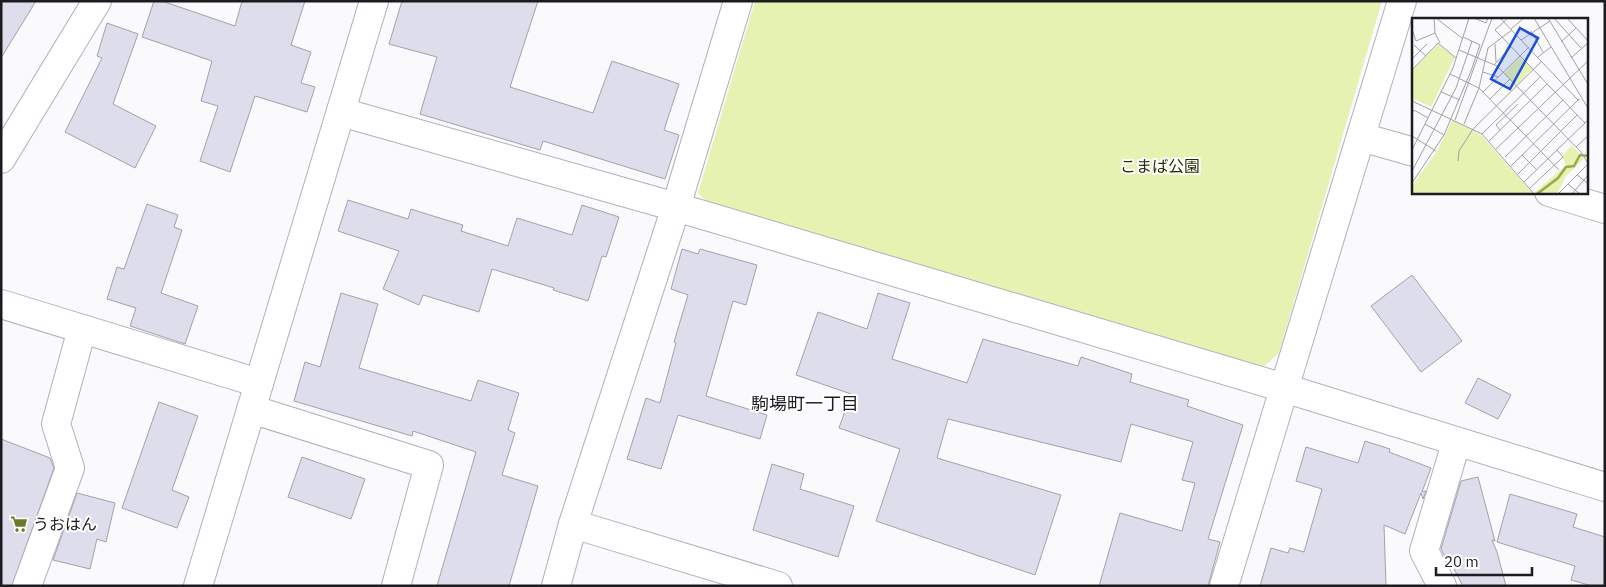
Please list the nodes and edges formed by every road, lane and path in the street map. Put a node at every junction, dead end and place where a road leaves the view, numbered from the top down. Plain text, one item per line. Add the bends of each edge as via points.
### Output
1 (97, 1) edge
2 (374, 1) edge
3 (738, 1) edge
4 (1402, 1) edge
5 (341, 112) junction
6 (1361, 136) junction
7 (1412, 151) edge
8 (1, 160) edge
9 (1555, 194) edge
10 (676, 207) junction
11 (1605, 209) edge
12 (1, 304) edge
13 (82, 329) junction
14 (259, 383) junction
15 (1284, 388) junction
16 (252, 409) junction
17 (1456, 443) junction
18 (1605, 487) edge
19 (573, 524) junction
20 (27, 586) edge
21 (198, 586) edge
22 (396, 586) edge
23 (556, 586) edge
24 (778, 586) edge
25 (1224, 586) edge
26 (1442, 586) edge

1 - 8 street
2 - 5 street
3 - 10 street
4 - 6 street
5 - 10 street
5 - 14 street
6 - 7 street
6 - 15 street
9 - 11 street
10 - 15 street
10 - 19 street
12 - 13 street
13 - 14 street
13 - 20 street via 56,424 70,468
14 - 16 street
15 - 17 street
15 - 25 street
16 - 21 street
16 - 22 street via 429,465
17 - 18 street
17 - 26 street via 1424,550
19 - 23 street
19 - 24 street

